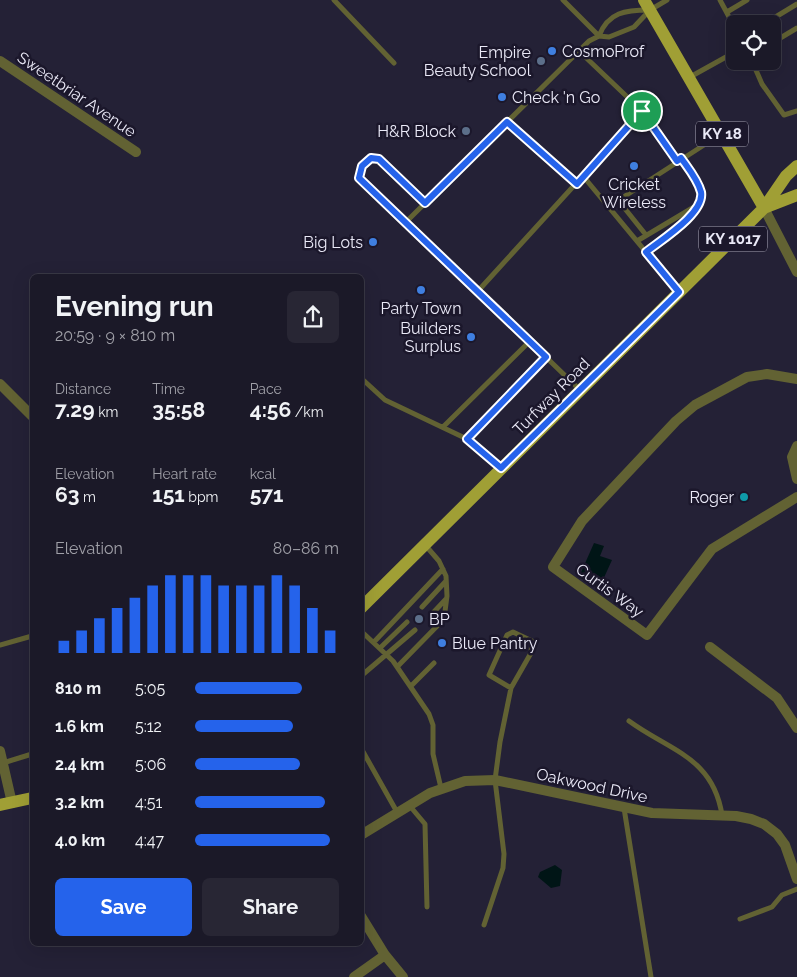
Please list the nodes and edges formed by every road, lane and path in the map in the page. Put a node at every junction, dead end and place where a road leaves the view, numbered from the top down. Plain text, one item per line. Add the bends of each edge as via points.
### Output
1 (334, 0) edge
2 (563, 0) edge
3 (667, 0) edge
4 (720, 0) edge
5 (747, 0) edge
6 (797, 4) edge
7 (647, 5) edge
8 (726, 12) junction
9 (728, 15) edge
10 (779, 15) edge
11 (797, 28) edge
12 (599, 36) junction
13 (781, 37) edge
14 (579, 50) junction
15 (726, 57) edge
16 (0, 61) edge
17 (394, 63) dead end
18 (756, 70) edge
19 (689, 78) junction
20 (642, 111) junction
21 (797, 111) edge
22 (507, 122) junction
23 (722, 134) junction
24 (136, 152) dead end
25 (679, 160) junction
26 (797, 166) edge
27 (583, 176) junction
28 (577, 184) junction
29 (797, 195) edge
30 (618, 200) junction
31 (425, 203) junction
32 (699, 203) junction
33 (608, 207) junction
34 (764, 208) junction
35 (406, 222) junction
36 (646, 235) junction
37 (636, 241) junction
38 (646, 252) junction
39 (797, 272) edge
40 (478, 292) junction
41 (679, 292) junction
42 (530, 341) junction
43 (546, 357) junction
44 (797, 378) edge
45 (364, 381) edge
46 (0, 384) edge
47 (580, 390) junction
48 (30, 414) edge
49 (443, 427) junction
50 (467, 439) junction
51 (797, 446) edge
52 (501, 468) junction
53 (797, 480) edge
54 (797, 497) edge
55 (424, 544) junction
56 (443, 570) junction
57 (446, 581) junction
58 (447, 598) junction
59 (364, 605) edge
60 (422, 607) dead end
61 (431, 615) dead end
62 (407, 622) dead end
63 (416, 630) dead end
64 (364, 634) edge
65 (30, 637) edge
66 (374, 642) junction
67 (0, 645) edge
68 (710, 647) dead end
69 (380, 648) junction
70 (387, 656) junction
71 (434, 663) dead end
72 (398, 667) junction
73 (364, 674) edge
74 (410, 686) junction
75 (511, 688) junction
76 (629, 722) dead end
77 (797, 728) edge
78 (0, 750) edge
79 (364, 753) edge
80 (30, 755) edge
81 (2, 765) edge
82 (495, 780) junction
83 (441, 788) junction
84 (30, 798) edge
85 (6, 804) edge
86 (409, 805) junction
87 (624, 807) junction
88 (397, 812) junction
89 (722, 815) junction
90 (364, 833) edge
91 (797, 879) edge
92 (797, 889) edge
93 (427, 907) dead end
94 (740, 919) dead end
95 (364, 921) edge
96 (484, 925) dead end
97 (386, 955) junction
98 (354, 977) edge
99 (403, 977) edge
100 (651, 977) edge

1 - 17 lane
2 - 12 lane
3 - 7 lane
4 - 8 lane
5 - 8 lane
6 - 10 lane
7 - 12 lane via 626,10 603,24
7 - 12 lane via 634,27 608,37
7 - 19 main road, KY 18
8 - 9 lane
11 - 13 lane
12 - 14 lane
14 - 20 lane
14 - 22 lane
15 - 19 lane
16 - 24 street, Sweetbriar Avenue
18 - 21 lane via 784,115
19 - 23 main road, KY 18
20 - 25 lane
20 - 27 lane
22 - 28 lane
22 - 31 lane
23 - 25 lane
23 - 34 main road, KY 18
25 - 30 lane
25 - 32 lane via 698,184
26 - 34 main road, Turfway Road / KY 1017
27 - 28 lane
27 - 33 lane
28 - 40 lane
29 - 34 main road, Turfway Road / KY 1017
30 - 33 lane
30 - 36 lane
31 - 35 lane
31 - 35 lane via 379,159 371,158 362,166 359,178
32 - 36 lane
32 - 38 lane via 692,215
33 - 37 lane
34 - 39 street
34 - 41 main road, Turfway Road / KY 1017
35 - 40 lane
36 - 37 lane
37 - 38 lane
38 - 41 lane
40 - 42 lane
41 - 47 main road, Turfway Road / KY 1017
42 - 43 lane
42 - 49 lane
43 - 47 lane
43 - 50 lane
44 - 54 street, Curtis Way via 767,374 748,377 695,405 676,421 582,522 553,567 647,635 712,549
45 - 49 lane via 385,400
46 - 48 street
47 - 52 main road, Turfway Road / KY 1017
49 - 50 lane
50 - 52 lane
51 - 53 street via 792,457
52 - 55 main road, Turfway Road / KY 1017
55 - 56 lane
55 - 59 main road, Turfway Road / KY 1017
56 - 57 lane
56 - 66 lane
57 - 58 lane
57 - 60 lane
58 - 61 lane
58 - 72 lane via 444,619
62 - 69 lane
63 - 70 lane
64 - 66 lane
65 - 67 lane
66 - 69 lane
68 - 77 street via 777,698
69 - 70 lane
70 - 72 lane
70 - 73 lane
71 - 74 lane
72 - 74 lane
74 - 83 lane via 433,725 433,754
75 - 75 lane via 531,654 532,641 513,632 508,635 489,675
75 - 82 lane
76 - 89 lane via 674,748 701,770 714,784
78 - 81 street
79 - 88 lane
80 - 81 lane
81 - 85 street
82 - 83 street, Oakwood Drive via 465,781
82 - 87 street, Oakwood Drive
82 - 96 lane via 503,868
83 - 86 street, Oakwood Drive
84 - 85 main road
86 - 88 street, Oakwood Drive
86 - 93 lane via 425,824
87 - 89 street, Oakwood Drive via 652,813
87 - 100 lane
88 - 90 street, Oakwood Drive
89 - 91 street, Oakwood Drive via 751,819 777,834 791,856
92 - 94 lane via 782,895 772,907
95 - 97 street
97 - 98 street
97 - 99 street

